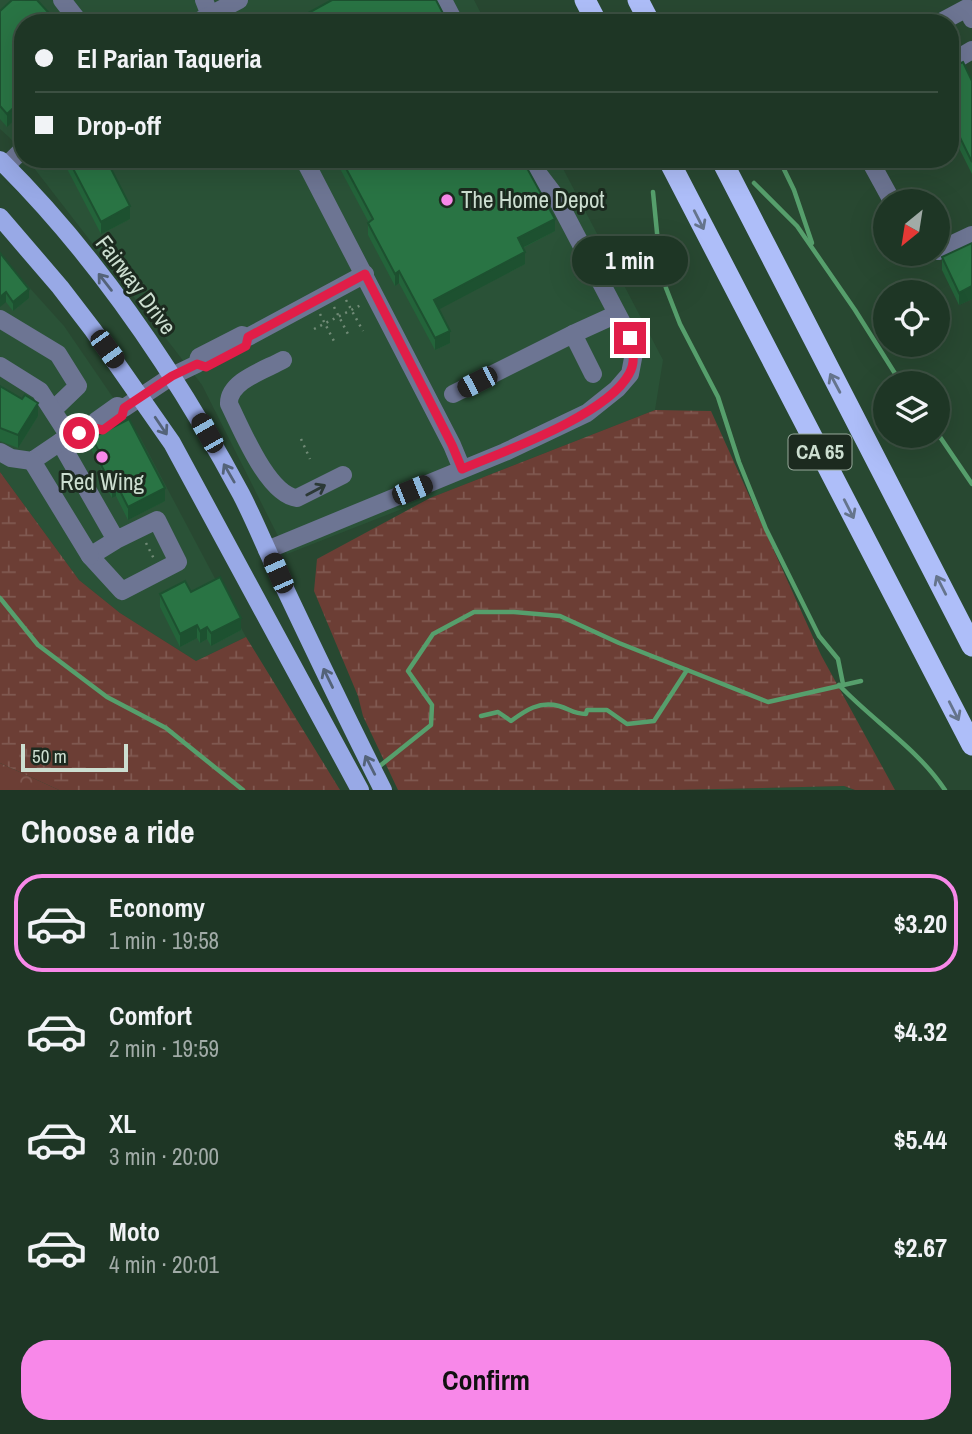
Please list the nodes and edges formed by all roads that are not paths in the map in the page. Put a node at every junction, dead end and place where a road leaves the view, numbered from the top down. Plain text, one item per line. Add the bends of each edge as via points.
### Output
1 (62, 0) edge
2 (239, 0) edge
3 (73, 14) edge
4 (207, 14) edge
5 (3, 163) edge
6 (309, 168) edge
7 (534, 168) edge
8 (673, 168) edge
9 (725, 168) edge
10 (874, 168) edge
11 (885, 189) edge
12 (0, 217) edge
13 (972, 235) edge
14 (950, 245) edge
15 (365, 274) junction
16 (617, 313) junction
17 (0, 318) edge
18 (573, 334) junction
19 (285, 365) dead end
20 (0, 366) edge
21 (593, 374) dead end
22 (172, 376) junction
23 (453, 394) dead end
24 (141, 396) junction
25 (53, 410) junction
26 (65, 439) junction
27 (0, 452) edge
28 (32, 461) junction
29 (462, 469) junction
30 (343, 475) dead end
31 (116, 540) junction
32 (267, 550) junction
33 (90, 556) junction
34 (972, 646) edge
35 (972, 745) edge
36 (360, 790) edge
37 (383, 790) edge

1 - 3 lane
2 - 4 lane
22 -> 5 main road, Fairway Drive via 99,274
6 - 15 lane
7 - 16 lane via 556,197
8 -> 35 highway, CA 65
34 -> 9 highway, CA 65
10 - 11 lane
12 - 24 main road via 60,287
13 - 14 lane
15 - 22 lane via 248,337 242,335 199,357 197,364
15 - 29 lane
16 - 18 lane
16 - 29 lane via 634,354 630,374 617,389 587,412
17 - 25 lane via 58,354 78,386
18 - 21 lane
18 - 23 lane
19 -> 30 lane via 237,385 229,401 262,470 282,493 297,498
20 - 25 lane via 40,391
22 - 24 lane
32 -> 22 main road, Fairway Drive via 240,493
24 - 26 lane via 124,408 117,406 96,421 94,428
24 -> 36 main road via 184,463
25 - 26 lane
26 - 28 lane
26 - 31 lane
27 - 28 lane
28 - 33 lane
29 - 32 lane
31 - 33 lane
31 - 33 lane via 157,520 178,562 122,591
37 -> 32 main road, Fairway Drive

